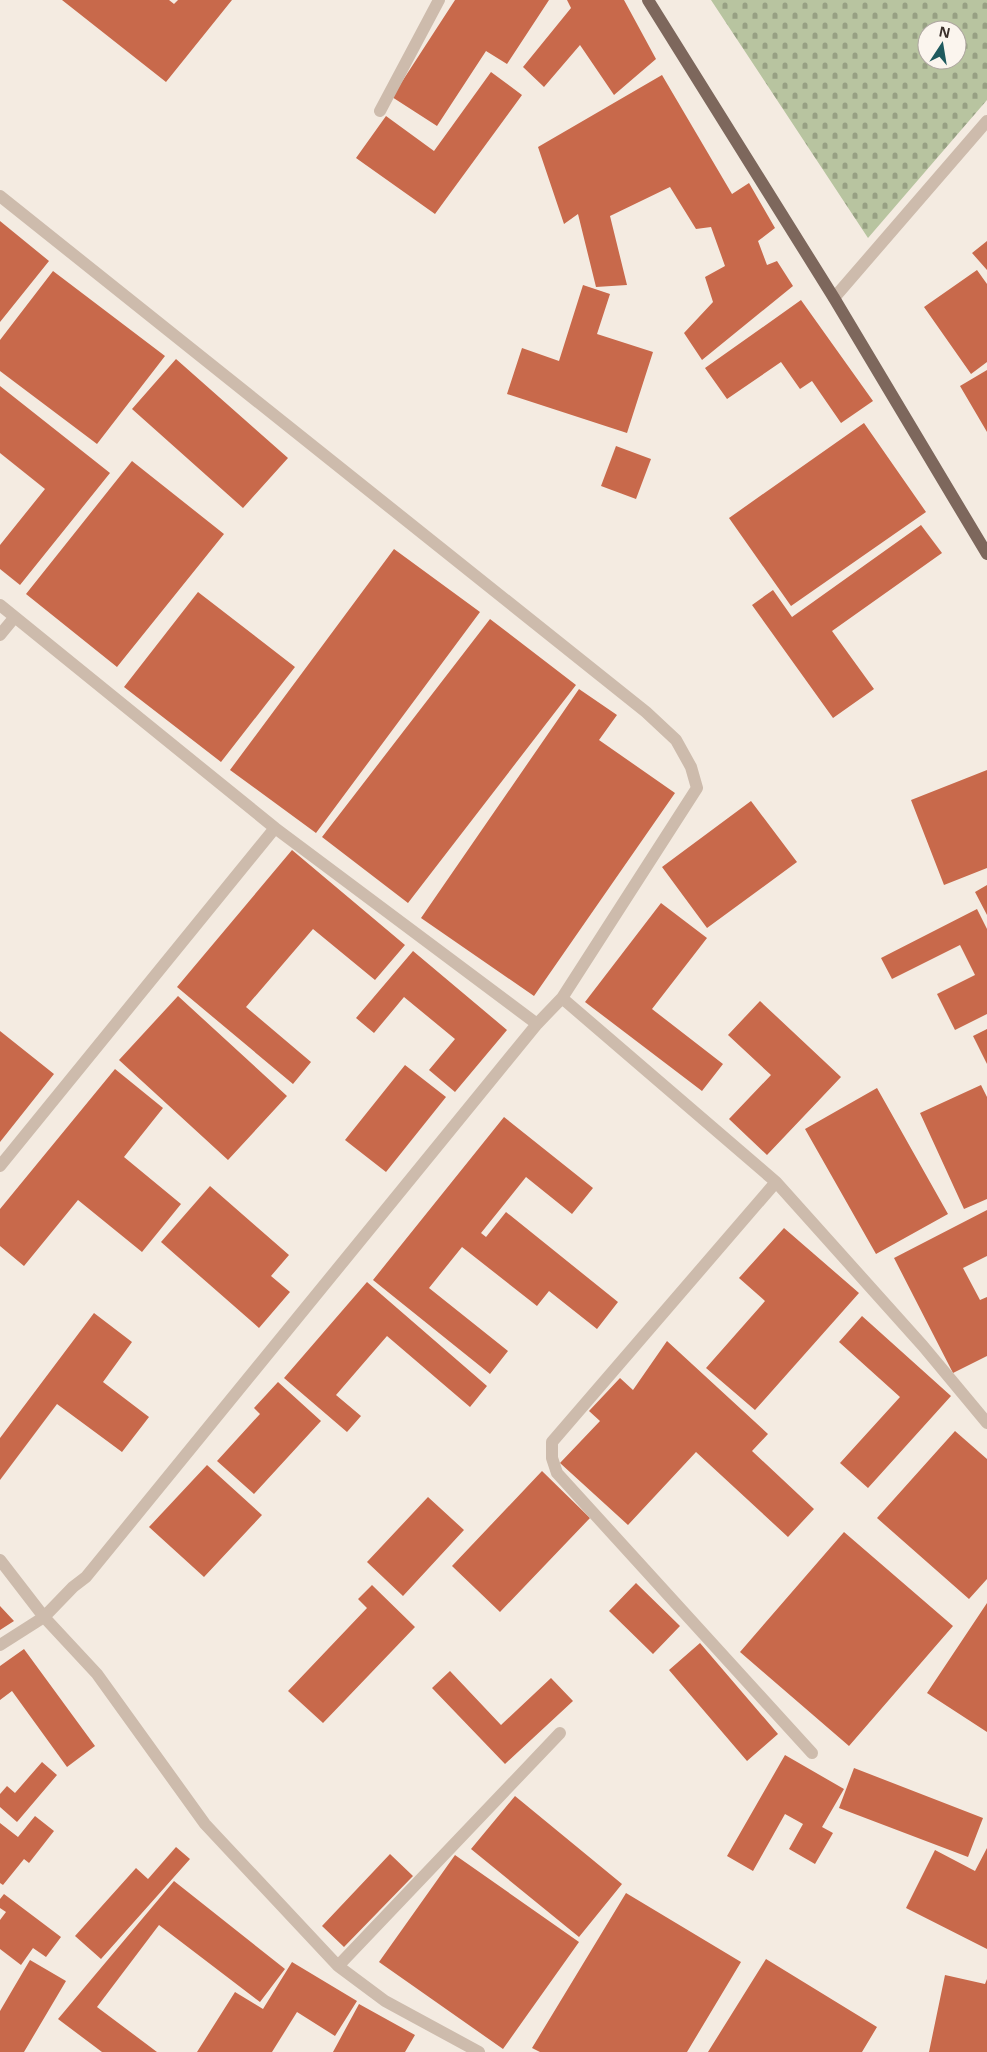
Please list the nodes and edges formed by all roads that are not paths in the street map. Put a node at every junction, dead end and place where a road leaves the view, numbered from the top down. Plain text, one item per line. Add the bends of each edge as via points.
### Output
1 (439, 0) edge
2 (648, 0) edge
3 (380, 111) dead end
4 (987, 121) edge
5 (0, 196) edge
6 (834, 298) junction
7 (987, 554) edge
8 (0, 605) edge
9 (14, 618) junction
10 (0, 635) edge
11 (275, 828) junction
12 (562, 998) junction
13 (537, 1024) junction
14 (0, 1166) edge
15 (776, 1182) junction
16 (987, 1422) edge
17 (0, 1560) edge
18 (44, 1617) junction
19 (0, 1644) edge
20 (560, 1733) dead end
21 (812, 1753) dead end
22 (338, 1966) junction
23 (479, 2052) edge

1 - 3 street
2 - 6 main road
4 - 6 street
5 - 12 street via 639,706 676,740 691,767 697,788
6 - 7 main road
8 - 9 street
9 - 10 street
9 - 11 street
11 - 13 street
11 - 14 street
12 - 13 street
12 - 15 street
13 - 18 street via 86,1577
15 - 16 street
15 - 21 street via 552,1442 552,1458 557,1473
17 - 18 street
18 - 19 street
18 - 22 street via 97,1674 205,1824
20 - 22 street
22 - 23 street via 385,2001

